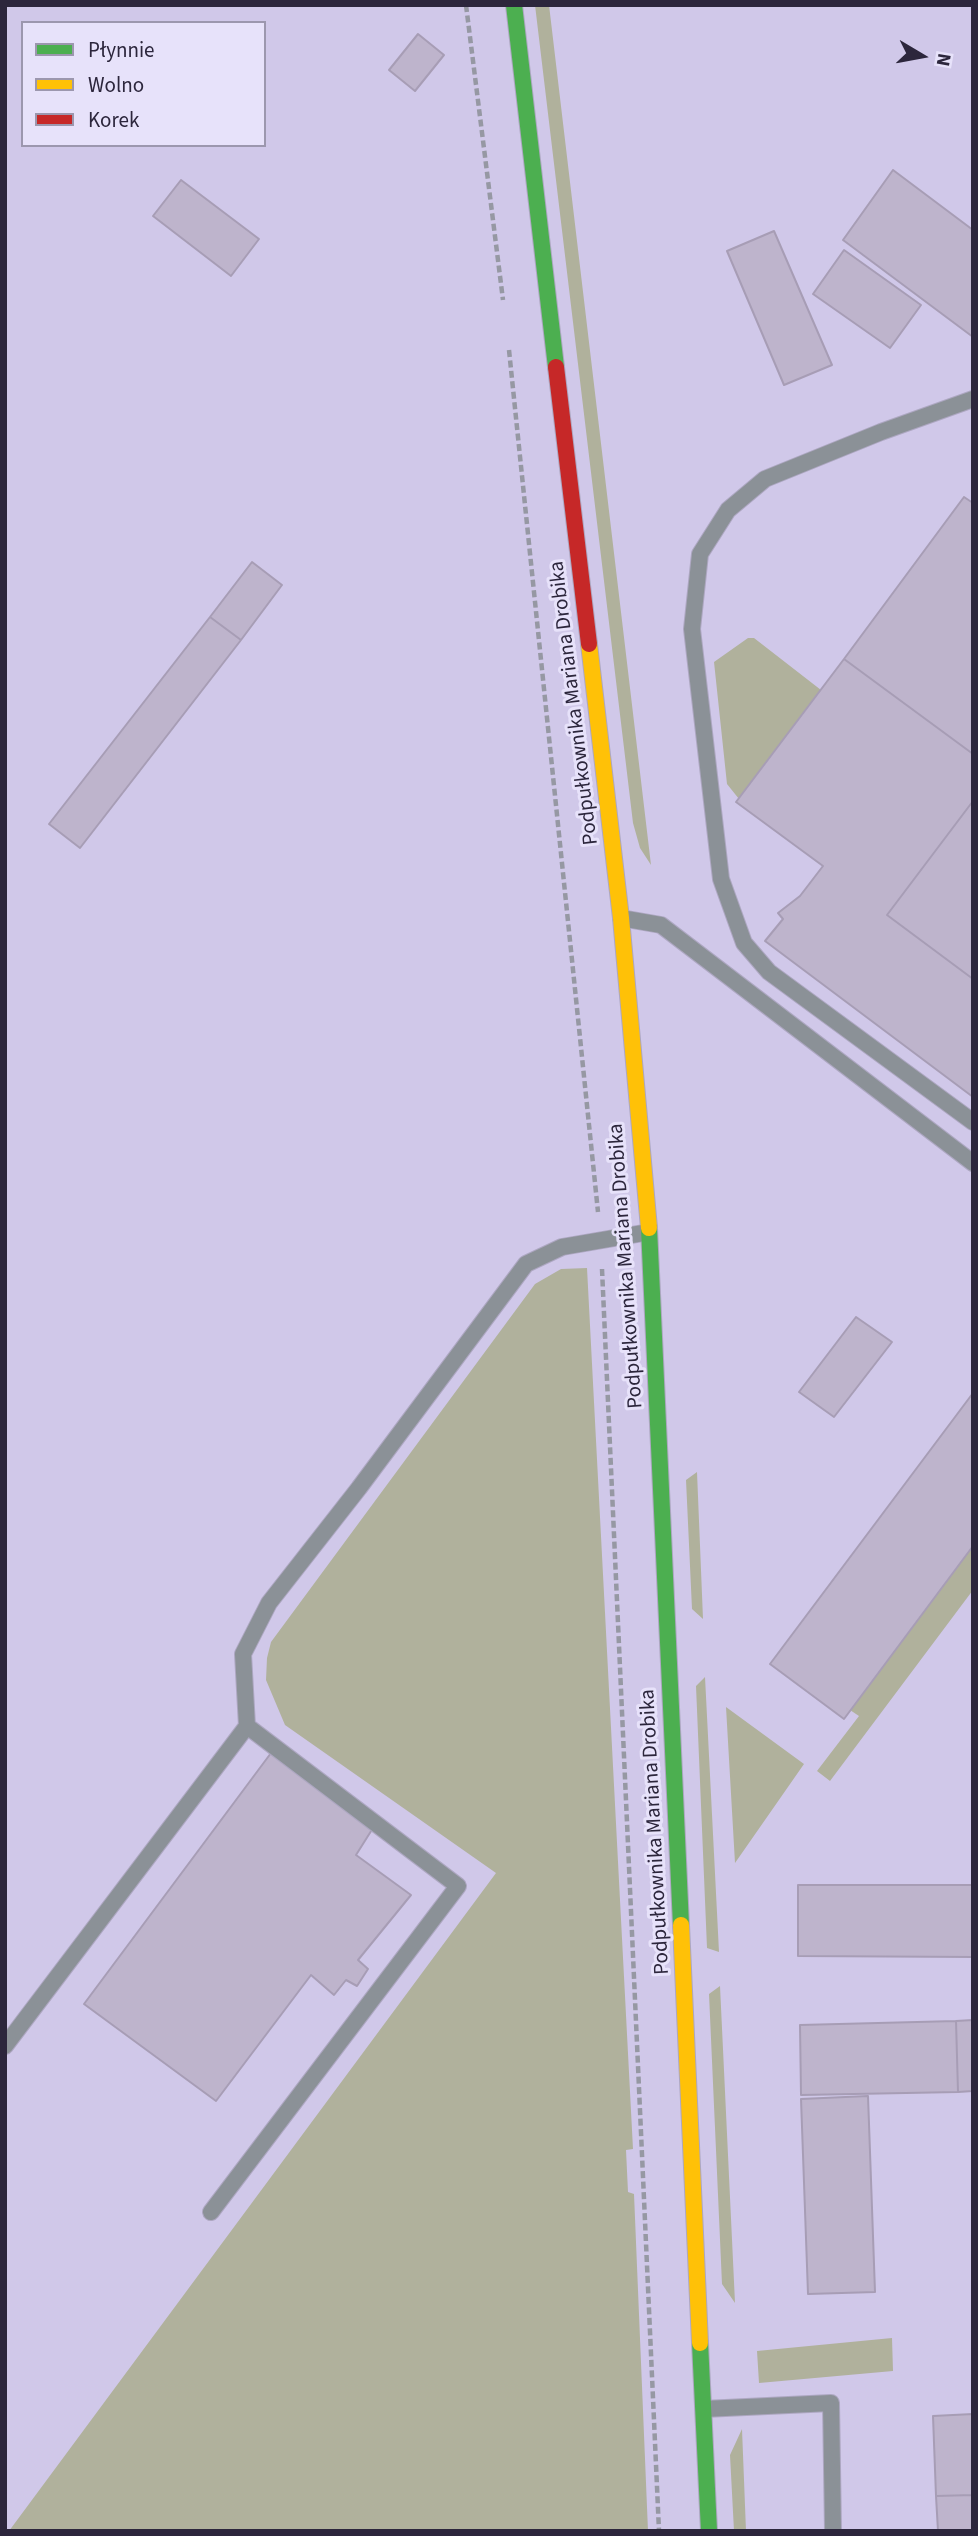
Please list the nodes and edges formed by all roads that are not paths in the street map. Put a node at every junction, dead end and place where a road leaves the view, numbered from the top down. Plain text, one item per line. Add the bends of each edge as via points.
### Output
1 (514, 5) edge
2 (973, 400) edge
3 (621, 918) junction
4 (973, 1122) edge
5 (973, 1163) edge
6 (649, 1232) junction
7 (247, 1726) junction
8 (5, 2046) edge
9 (211, 2212) dead end
10 (704, 2409) junction
11 (709, 2531) edge
12 (833, 2531) edge

1 - 3 main road, Podpułkownika Mariana Drobika
2 - 4 lane via 881,432 756,487 728,510 700,554 692,629 721,878 744,943 769,972
3 - 5 lane via 662,925
3 - 6 main road, Podpułkownika Mariana Drobika
6 - 7 lane via 562,1247 526,1264 269,1603 243,1654
6 - 10 main road, Podpułkownika Mariana Drobika
7 - 8 lane
7 - 9 lane via 458,1886
10 - 11 main road, Podpułkownika Mariana Drobika
10 - 12 lane via 831,2403

